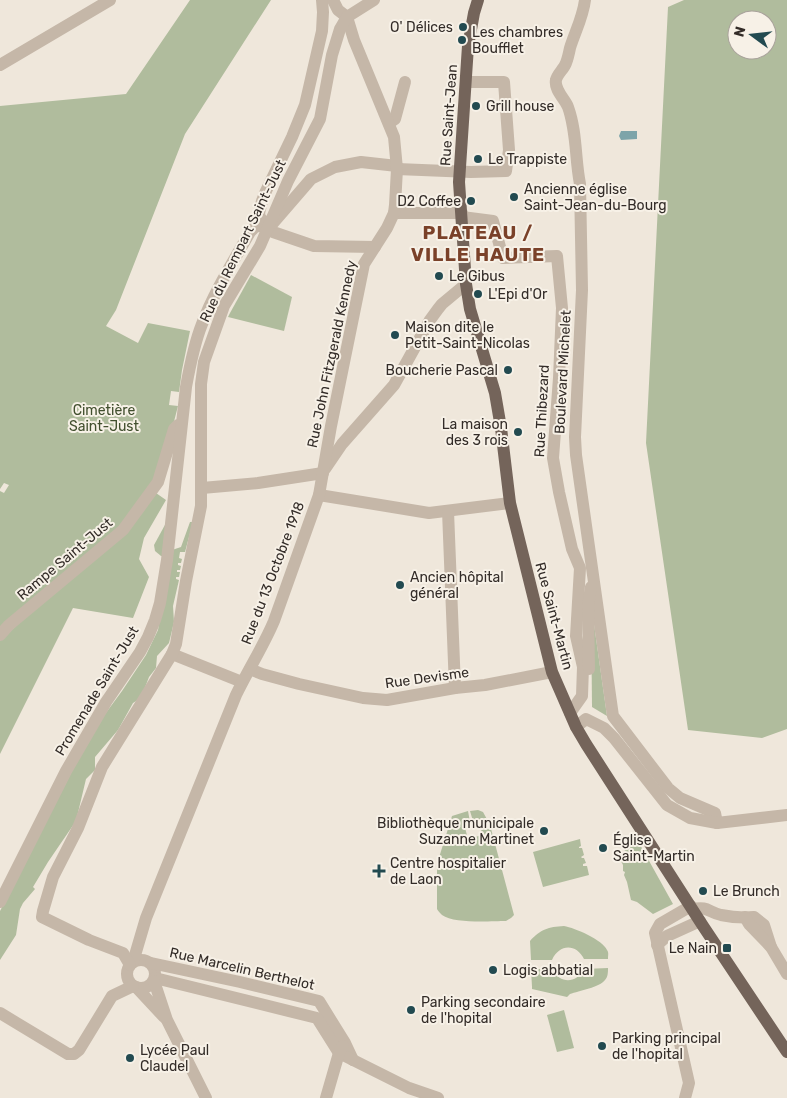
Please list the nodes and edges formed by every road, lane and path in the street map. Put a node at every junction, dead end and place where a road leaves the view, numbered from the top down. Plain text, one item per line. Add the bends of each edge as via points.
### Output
1 (110, 0) edge
2 (322, 0) edge
3 (333, 0) edge
4 (374, 0) edge
5 (478, 0) edge
6 (585, 0) edge
7 (347, 17) junction
8 (0, 65) edge
9 (405, 82) dead end
10 (466, 82) junction
11 (389, 123) junction
12 (397, 168) junction
13 (460, 171) junction
14 (394, 213) junction
15 (462, 215) junction
16 (271, 227) junction
17 (376, 247) junction
18 (466, 284) junction
19 (182, 422) junction
20 (323, 473) junction
21 (202, 488) junction
22 (319, 495) junction
23 (510, 503) junction
24 (448, 511) junction
25 (593, 572) junction
26 (0, 635) edge
27 (172, 654) junction
28 (250, 669) junction
29 (552, 672) junction
30 (242, 682) junction
31 (455, 688) junction
32 (570, 713) junction
33 (581, 723) junction
34 (787, 815) edge
35 (717, 823) junction
36 (0, 902) edge
37 (692, 908) junction
38 (719, 914) junction
39 (702, 923) junction
40 (142, 927) junction
41 (657, 945) junction
42 (150, 962) junction
43 (132, 964) junction
44 (787, 974) edge
45 (155, 979) junction
46 (240, 982) junction
47 (135, 986) junction
48 (237, 998) junction
49 (0, 1013) edge
50 (167, 1020) junction
51 (342, 1048) junction
52 (787, 1052) edge
53 (408, 1093) edge
54 (206, 1098) edge
55 (326, 1098) edge
56 (438, 1098) edge
57 (685, 1098) edge

1 - 8 street
2 - 16 street via 322,31 305,105 260,207 260,218
3 - 7 street
4 - 7 street
5 - 10 main road, Rue Saint-Jean via 468,46
6 - 25 street, Boulevard Michelet via 566,64 556,80 572,118 580,184 582,290 575,437
7 - 11 street, Rue John Fitzgerald Kennedy
7 - 16 street, Rue du Rempart Saint-Just via 332,55 320,119 288,181
9 - 11 street via 395,119
10 - 13 main road, Rue Saint-Jean
10 - 13 street via 504,82 509,150 506,171
11 - 12 street, Rue John Fitzgerald Kennedy
12 - 13 street
12 - 14 street, Rue John Fitzgerald Kennedy
12 - 16 street via 361,162 335,167 310,179
13 - 15 main road, Rue Saint-Jean
14 - 15 street
14 - 17 street, Rue John Fitzgerald Kennedy
15 - 18 main road, Rue Saint-Jean
15 - 32 street, Rue Thibezard via 493,221 503,258 557,256 562,308 553,458 572,549 580,568 576,636 583,667 582,696
16 - 17 street via 314,246
16 - 19 street, Promenade Saint-Just via 261,225 250,232 213,299 189,368
16 - 21 street, Rue du Rempart Saint-Just via 224,306 204,362
17 - 20 street, Rue John Fitzgerald Kennedy via 364,264
18 - 20 street, Rue du 13 Octobre 1918 via 442,304 394,385 342,444
18 - 23 main road, Rue Saint-Martin via 470,309 495,393
19 - 26 street, Rampe Saint-Just via 174,429 158,482 123,530
19 - 36 street, Promenade Saint-Just via 167,560 155,620 140,652 66,771
20 - 21 street
20 - 22 street, Rue du 13 Octobre 1918
21 - 27 street, Rue du Rempart Saint-Just via 199,521
22 - 24 street via 429,513
22 - 28 street, Rue du 13 Octobre 1918 via 272,626
23 - 24 street
23 - 29 main road, Rue Saint-Martin
24 - 31 street
25 - 33 street, Boulevard Michelet via 588,606 589,665
25 - 35 street, Boulevard Michelet via 613,716 668,788 680,798 715,812
27 - 30 street
27 - 43 street, Rue du Rempart Saint-Just via 102,767 78,828 53,877 42,917 123,953
28 - 30 street, Rue du 13 Octobre 1918
28 - 31 street, Rue Devisme via 299,684 371,699 387,700
29 - 31 street, Rue Devisme
29 - 32 main road, Rue Saint-Martin
30 - 40 street, Rue du 13 Octobre 1918
32 - 33 main road, Rue Saint-Martin
33 - 35 street via 604,728 667,806 690,818
33 - 37 main road, Rue Saint-Martin via 586,744
34 - 35 street
37 - 38 street via 702,907
37 - 39 main road, Rue Saint-Martin
37 - 41 street via 660,924 655,933
38 - 39 street
38 - 44 street via 754,917 764,925 771,947
39 - 41 street via 667,936
39 - 52 main road, Rue Saint-Martin
40 - 42 street
40 - 43 street, Rue du 13 Octobre 1918
41 - 57 street via 689,1083
42 - 43 street via 140,960
42 - 45 street via 155,970
42 - 46 street, Rue Marcelin Berthelot
43 - 47 street via 127,973
45 - 47 street via 148,986
45 - 48 street, Rue Marcelin Berthelot
45 - 50 street
46 - 48 street
46 - 51 street, Rue Marcelin Berthelot via 319,1001
47 - 49 street via 112,996 74,1054 68,1054
47 - 50 street
48 - 51 street, Rue Marcelin Berthelot via 317,1018
50 - 54 street
51 - 53 street, Rue Marcelin Berthelot via 353,1060
51 - 55 street
53 - 56 street, Rue Marcelin Berthelot

